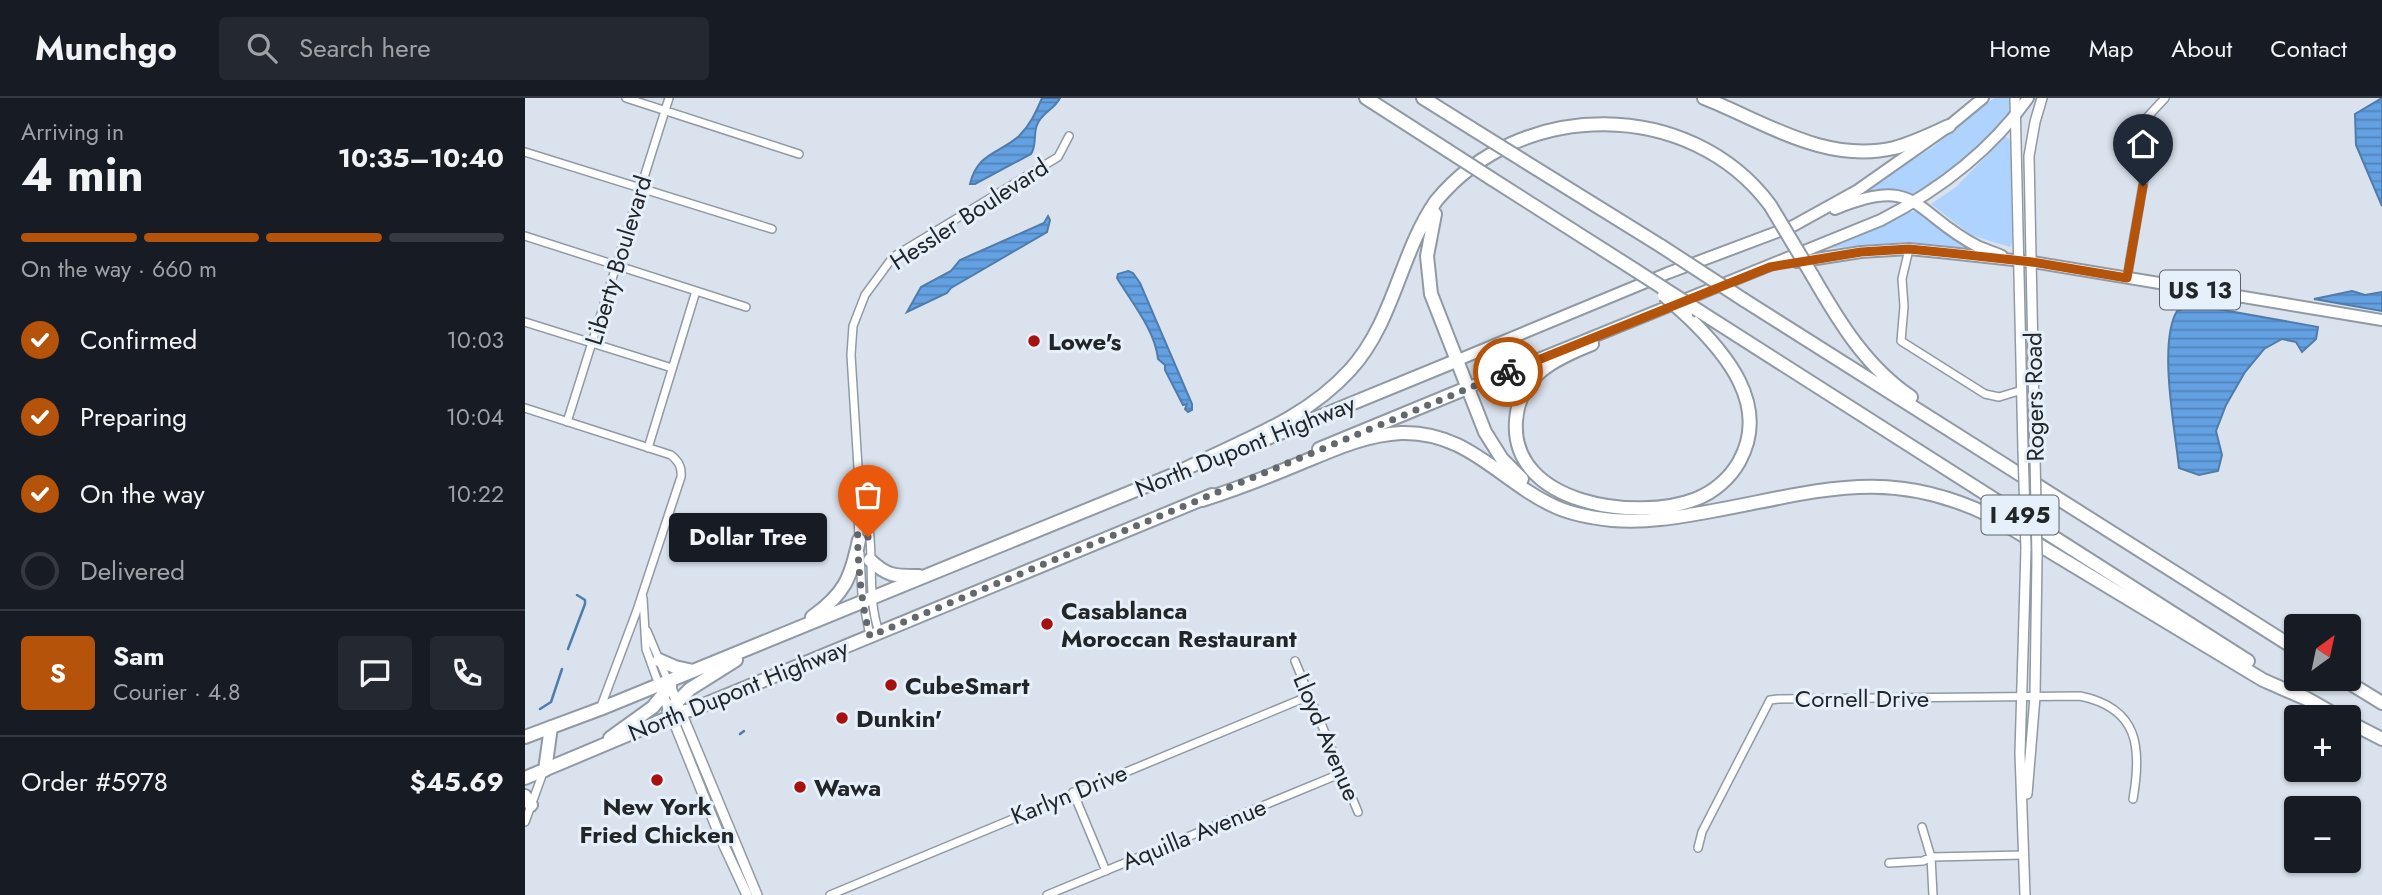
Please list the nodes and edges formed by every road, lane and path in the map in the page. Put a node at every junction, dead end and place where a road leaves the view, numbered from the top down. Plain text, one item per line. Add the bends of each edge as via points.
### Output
1 (626, 98) edge
2 (669, 98) edge
3 (1366, 98) edge
4 (1423, 98) edge
5 (1704, 98) edge
6 (1983, 98) edge
7 (2015, 98) edge
8 (2028, 98) edge
9 (2042, 98) edge
10 (2165, 98) edge
11 (665, 111) junction
12 (1649, 116) dead end
13 (2015, 117) junction
14 (1546, 119) dead end
15 (1949, 126) junction
16 (1069, 136) dead end
17 (525, 152) edge
18 (799, 154) dead end
19 (1452, 181) junction
20 (640, 188) junction
21 (1916, 202) junction
22 (1793, 226) junction
23 (772, 229) dead end
24 (525, 236) edge
25 (1909, 249) junction
26 (2018, 262) junction
27 (2032, 262) junction
28 (617, 266) junction
29 (1770, 267) junction
30 (1635, 270) junction
31 (2127, 278) junction
32 (697, 291) junction
33 (746, 307) dead end
34 (2382, 320) edge
35 (525, 322) edge
36 (1590, 340) junction
37 (591, 343) junction
38 (1458, 360) junction
39 (672, 368) junction
40 (1467, 388) junction
41 (2022, 390) junction
42 (525, 408) edge
43 (567, 422) junction
44 (647, 448) junction
45 (1985, 451) junction
46 (1177, 473) junction
47 (860, 499) junction
48 (1202, 500) junction
49 (1593, 517) junction
50 (859, 540) junction
51 (870, 560) junction
52 (927, 576) junction
53 (644, 587) junction
54 (867, 600) junction
55 (645, 627) junction
56 (794, 629) junction
57 (874, 634) junction
58 (769, 639) junction
59 (2284, 641) edge
60 (659, 660) junction
61 (1295, 661) dead end
62 (693, 671) junction
63 (665, 687) junction
64 (2361, 690) edge
65 (1309, 696) junction
66 (2022, 697) junction
67 (2035, 697) junction
68 (2311, 701) junction
69 (2382, 703) edge
70 (2318, 705) edge
71 (600, 709) junction
72 (675, 710) junction
73 (551, 727) junction
74 (2361, 728) edge
75 (525, 737) edge
76 (2382, 739) edge
77 (601, 745) junction
78 (545, 770) junction
79 (1342, 773) junction
80 (525, 778) edge
81 (1073, 792) junction
82 (2133, 799) dead end
83 (528, 800) edge
84 (1358, 813) dead end
85 (525, 822) edge
86 (2023, 824) junction
87 (1921, 827) dead end
88 (1698, 848) dead end
89 (2024, 855) junction
90 (1931, 857) junction
91 (1889, 863) dead end
92 (1106, 871) junction
93 (851, 885) junction
94 (747, 895) edge
95 (757, 895) edge
96 (830, 895) edge
97 (851, 895) edge
98 (1047, 895) edge
99 (1933, 895) edge
100 (2025, 895) edge

1 - 11 street
2 - 11 street, Liberty Boulevard
3 - 30 highway, I 495, bridge
4 - 45 highway, I 495, bridge
5 - 15 highway via 1804,141 1839,150 1886,149
6 - 15 main road, North Dupont Highway
7 - 13 street, Rogers Road
8 - 13 main road, North Dupont Highway
9 - 27 street, Rogers Road via 2029,156
10 - 31 street via 2128,143 2144,179
11 - 18 street
11 - 20 street, Liberty Boulevard
12 - 45 highway, bridge via 1687,128 1724,151 1748,174 1847,331 1881,373
13 - 21 main road, North Dupont Highway via 1974,160
13 - 26 street, Rogers Road
14 - 19 highway via 1494,144
15 - 22 main road, North Dupont Highway via 1858,190
16 - 47 street, Hessler Boulevard via 1058,157 893,257 865,295 853,326 851,355
17 - 20 street
19 - 38 highway via 1432,222 1427,264 1431,294
19 - 46 highway via 1426,218 1373,338 1348,372 1281,424
20 - 23 street
20 - 28 street, Liberty Boulevard
21 - 22 main road, US 13 via 1879,194
21 - 26 main road, US 13 via 1977,246
21 - 29 main road, North Dupont Highway
22 - 38 main road, North Dupont Highway / US 13
24 - 28 street
25 - 26 main road, US 13
25 - 29 main road, US 13
25 - 41 street via 1902,279 1901,341 1985,394 1999,397
26 - 27 main road, US 13
26 - 41 street, Rogers Road
27 - 31 main road, US 13
27 - 67 street, Rogers Road, bridge
28 - 32 street
28 - 37 street, Liberty Boulevard
29 - 36 main road, North Dupont Highway / US 13
30 - 36 highway, bridge via 1713,341 1731,364 1745,394 1746,445 1736,467 1714,489 1687,502 1612,506 1571,497 1537,476 1518,444 1515,426 1525,389 1542,368 1592,344
30 - 68 highway, I 495, bridge
31 - 34 main road, US 13
32 - 33 street
32 - 39 street
35 - 37 street
36 - 40 main road, North Dupont Highway / US 13
37 - 39 street
37 - 43 street, Liberty Boulevard
38 - 40 highway
38 - 46 highway, North Dupont Highway / US 13
39 - 44 street
40 - 48 highway, North Dupont Highway / US 13
40 - 49 highway via 1489,438 1512,471 1546,497
41 - 66 street, Rogers Road, bridge via 2026,549
42 - 43 street
43 - 44 street
44 - 53 street via 671,456 682,469
45 - 59 highway, I 495
46 - 52 highway, North Dupont Highway / US 13
47 - 50 street, Hessler Boulevard
47 - 51 street, Hessler Boulevard via 867,513
48 - 49 highway via 1364,438 1411,433 1461,445 1550,505
48 - 57 highway, North Dupont Highway / US 13
49 - 68 highway via 1673,518 1861,485 1937,494 2002,522 2263,680
50 - 54 street, Hessler Boulevard
50 - 56 highway via 843,590
51 - 52 highway via 891,575
51 - 54 street, Hessler Boulevard
52 - 54 highway, North Dupont Highway / US 13
53 - 55 street
53 - 71 street
54 - 56 highway, North Dupont Highway / US 13
54 - 57 street, Hessler Boulevard
55 - 60 street
55 - 63 street via 646,649
56 - 58 highway, North Dupont Highway / US 13
57 - 72 highway, North Dupont Highway / US 13 via 694,709
58 - 62 highway, North Dupont Highway / US 13
58 - 72 highway via 690,689
60 - 62 highway
60 - 63 street
61 - 65 street, Lloyd Avenue
62 - 63 highway, North Dupont Highway / US 13
63 - 71 highway, North Dupont Highway / US 13
63 - 72 street
63 - 77 highway via 653,707
64 - 69 highway
65 - 79 street, Lloyd Avenue
65 - 81 street, Karlyn Drive
66 - 67 street, Cornell Drive
66 - 86 street, Rogers Road
66 - 88 street, Cornell Drive via 1770,701
67 - 82 street, Cornell Drive via 2080,696 2098,699 2116,710 2136,741
67 - 86 street, Rogers Road
68 - 70 highway, I 495
71 - 73 highway, North Dupont Highway / US 13
72 - 77 highway, North Dupont Highway / US 13
72 - 94 street via 721,839
72 - 95 street
73 - 75 highway, North Dupont Highway / US 13
73 - 78 highway
74 - 76 highway
77 - 78 highway, North Dupont Highway / US 13
78 - 80 highway, North Dupont Highway / US 13
78 - 83 street
79 - 84 street, Lloyd Avenue
79 - 92 street, Aquilla Avenue
81 - 92 street
81 - 93 street, Karlyn Drive
83 - 85 street
86 - 89 street, Rogers Road
87 - 90 street
89 - 90 street
89 - 100 street, Rogers Road
90 - 91 street
90 - 99 street
92 - 98 street, Aquilla Avenue
93 - 96 street, Karlyn Drive
93 - 97 street

